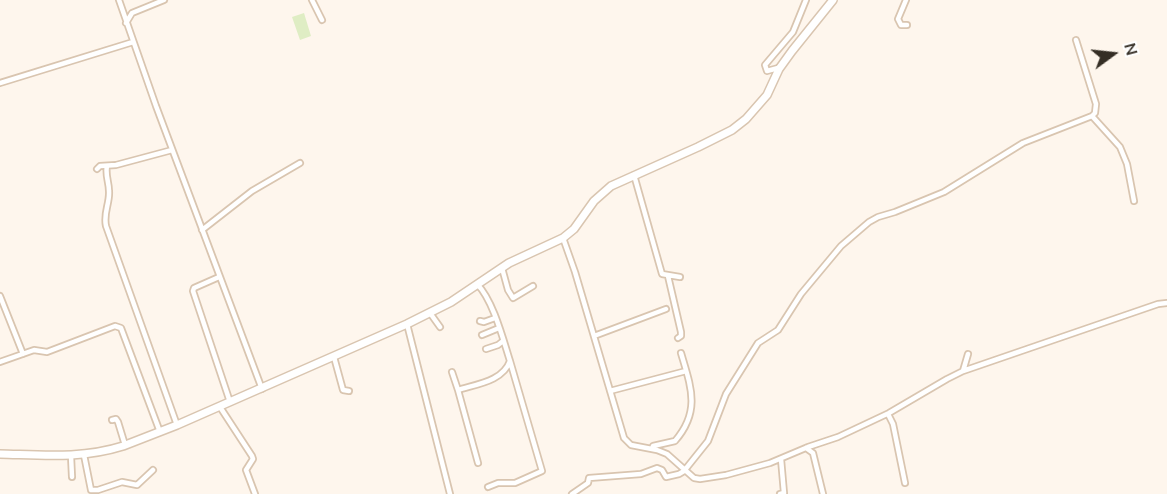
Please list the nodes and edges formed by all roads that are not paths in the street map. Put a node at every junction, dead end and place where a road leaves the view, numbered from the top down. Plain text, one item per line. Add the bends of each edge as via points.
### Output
1 (119, 0) edge
2 (164, 0) edge
3 (312, 0) edge
4 (806, 0) edge
5 (833, 0) edge
6 (906, 0) edge
7 (322, 20) dead end
8 (126, 22) junction
9 (908, 25) dead end
10 (1076, 40) dead end
11 (133, 42) junction
12 (781, 67) junction
13 (0, 83) edge
14 (1092, 116) junction
15 (172, 150) junction
16 (300, 163) dead end
17 (107, 166) junction
18 (97, 169) dead end
19 (634, 176) junction
20 (1134, 201) dead end
21 (202, 230) junction
22 (563, 238) junction
23 (502, 268) junction
24 (668, 276) junction
25 (219, 277) junction
26 (680, 277) dead end
27 (477, 284) junction
28 (533, 286) dead end
29 (0, 296) edge
30 (1167, 303) edge
31 (666, 309) dead end
32 (430, 312) junction
33 (495, 318) junction
34 (480, 321) dead end
35 (407, 324) junction
36 (440, 327) dead end
37 (499, 328) junction
38 (482, 335) dead end
39 (594, 336) junction
40 (678, 338) dead end
41 (503, 341) junction
42 (486, 350) dead end
43 (681, 353) dead end
44 (23, 354) junction
45 (968, 354) dead end
46 (334, 357) junction
47 (510, 361) junction
48 (0, 362) edge
49 (686, 371) junction
50 (963, 371) junction
51 (452, 372) dead end
52 (262, 389) junction
53 (458, 390) junction
54 (349, 391) dead end
55 (610, 391) junction
56 (230, 402) junction
57 (220, 406) junction
58 (888, 414) junction
59 (112, 420) dead end
60 (177, 425) junction
61 (160, 432) junction
62 (125, 445) junction
63 (806, 448) junction
64 (652, 449) junction
65 (0, 454) edge
66 (84, 455) junction
67 (71, 456) junction
68 (781, 459) junction
69 (478, 463) dead end
70 (153, 470) dead end
71 (684, 471) junction
72 (72, 477) dead end
73 (904, 483) dead end
74 (488, 487) dead end
75 (91, 492) edge
76 (255, 494) edge
77 (450, 494) edge
78 (572, 494) edge
79 (780, 494) edge
80 (823, 494) edge

1 - 8 street
2 - 8 street via 132,13
3 - 7 street
4 - 12 street via 793,32 765,69
5 - 12 street
6 - 9 street via 898,19 901,25
8 - 11 street
10 - 14 street via 1096,104
11 - 13 street
11 - 15 street
12 - 19 street via 767,94 741,124
14 - 20 street via 1120,147
14 - 71 street via 1023,143 944,192 878,217 841,246 801,294 778,330 758,343 726,394 708,441
15 - 17 street
15 - 21 street
16 - 21 street via 252,191
17 - 18 street
17 - 60 street via 110,195 105,220
19 - 22 street via 606,190
19 - 24 street via 660,269
21 - 25 street
22 - 23 street
22 - 39 street
23 - 27 street
23 - 28 street via 513,298
24 - 26 street
24 - 40 street via 681,332
25 - 52 street
25 - 56 street via 193,291
27 - 32 street
27 - 33 street
29 - 44 street
30 - 50 street
31 - 39 street
32 - 35 street
32 - 36 street
33 - 34 street
33 - 37 street
35 - 46 street
35 - 77 street
37 - 38 street
37 - 41 street
39 - 55 street
41 - 42 street
41 - 47 street
43 - 49 street
44 - 48 street
44 - 61 street via 34,350 47,352 115,326 121,328
45 - 50 street
46 - 52 street
46 - 54 street via 343,390
47 - 53 street via 500,376
47 - 74 street via 542,471 515,483
49 - 55 street
49 - 64 street via 693,394 689,420 675,441
50 - 58 street
51 - 53 street
52 - 56 street
53 - 69 street
55 - 64 street via 624,438 632,445
56 - 57 street
57 - 60 street
57 - 76 street via 252,456 246,468
58 - 63 street
58 - 73 street
59 - 62 street via 118,422
60 - 61 street
61 - 62 street
62 - 66 street
63 - 68 street
63 - 80 street via 813,453
64 - 71 street via 667,454
65 - 67 street
66 - 67 street
66 - 75 street
67 - 72 street
68 - 71 street via 700,479
68 - 79 street via 784,493
70 - 75 street via 137,485 122,482
71 - 78 street via 666,477 657,468 641,474 589,478

